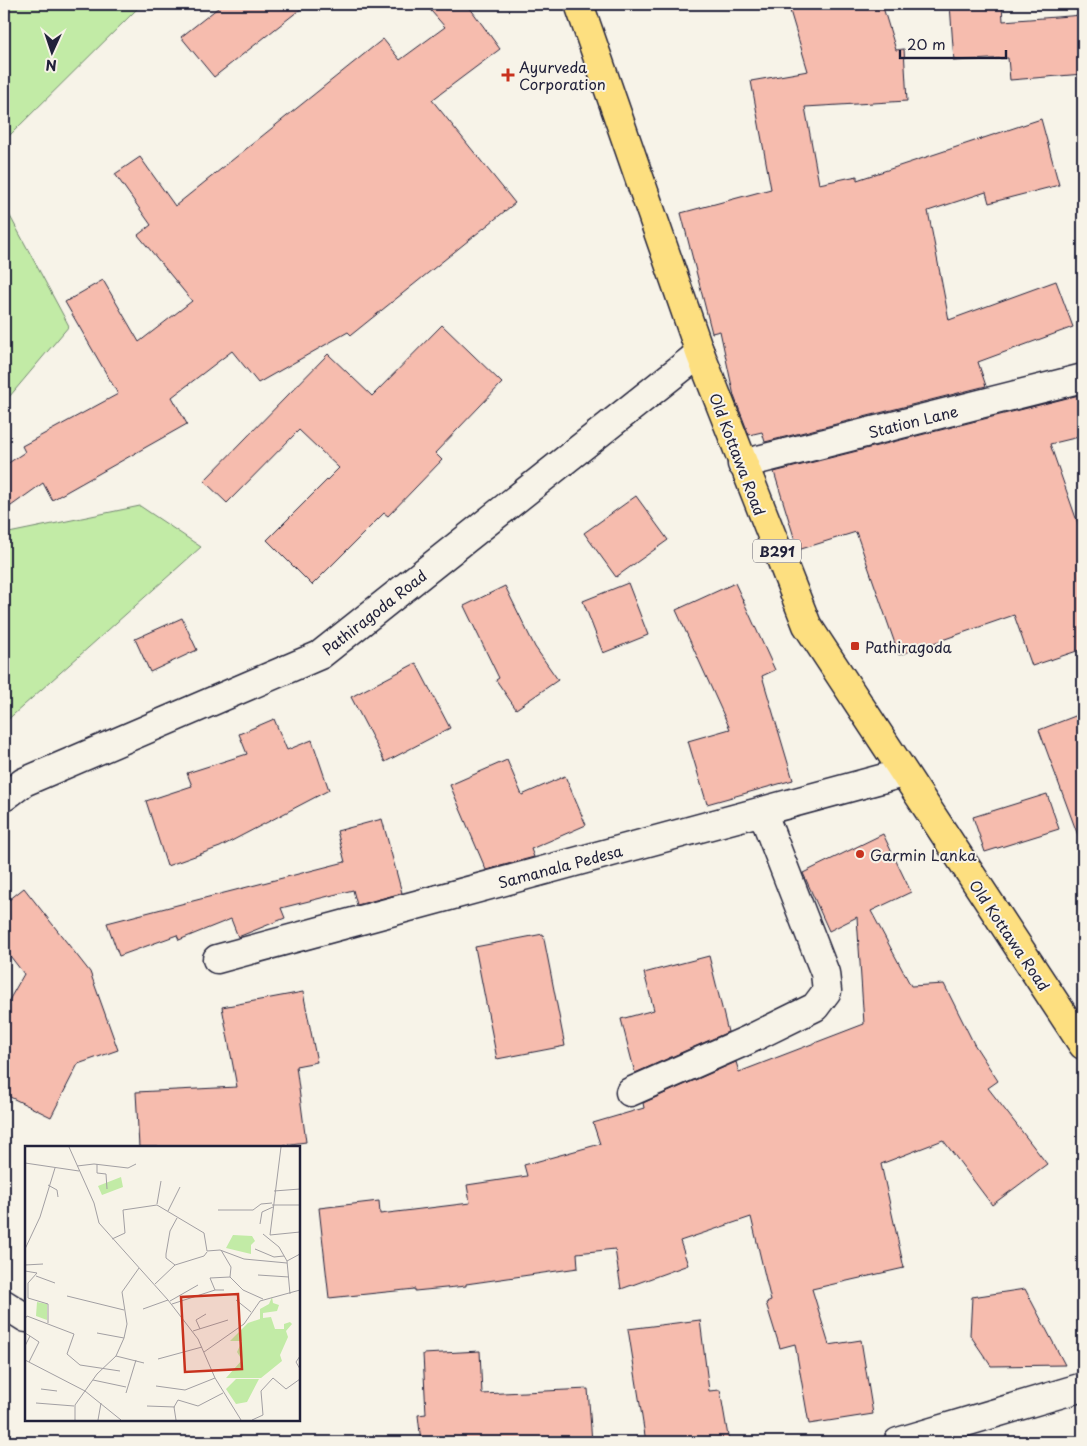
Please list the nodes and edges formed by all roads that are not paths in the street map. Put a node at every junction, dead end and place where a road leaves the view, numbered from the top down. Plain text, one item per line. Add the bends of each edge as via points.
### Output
1 (579, 4) edge
2 (700, 354) junction
3 (1083, 378) edge
4 (742, 464) junction
5 (903, 773) junction
6 (4, 797) edge
7 (762, 811) junction
8 (217, 959) dead end
9 (1083, 1045) edge
10 (630, 1092) dead end
11 (4, 1304) edge
12 (25, 1317) edge
13 (1083, 1387) edge
14 (898, 1442) edge

1 - 2 main road, Old Kottawa Road / B291
2 - 4 main road, Old Kottawa Road / B291
2 - 6 street, Pathiragoda Road via 320,655 24,782
3 - 4 street, Station Lane
4 - 5 main road, Old Kottawa Road / B291 via 806,625
5 - 7 street, Samanala Pedesa
5 - 9 main road, Old Kottawa Road / B291
7 - 8 street, Samanala Pedesa
7 - 10 street via 825,973 827,991 815,1007
11 - 12 street
13 - 14 street

